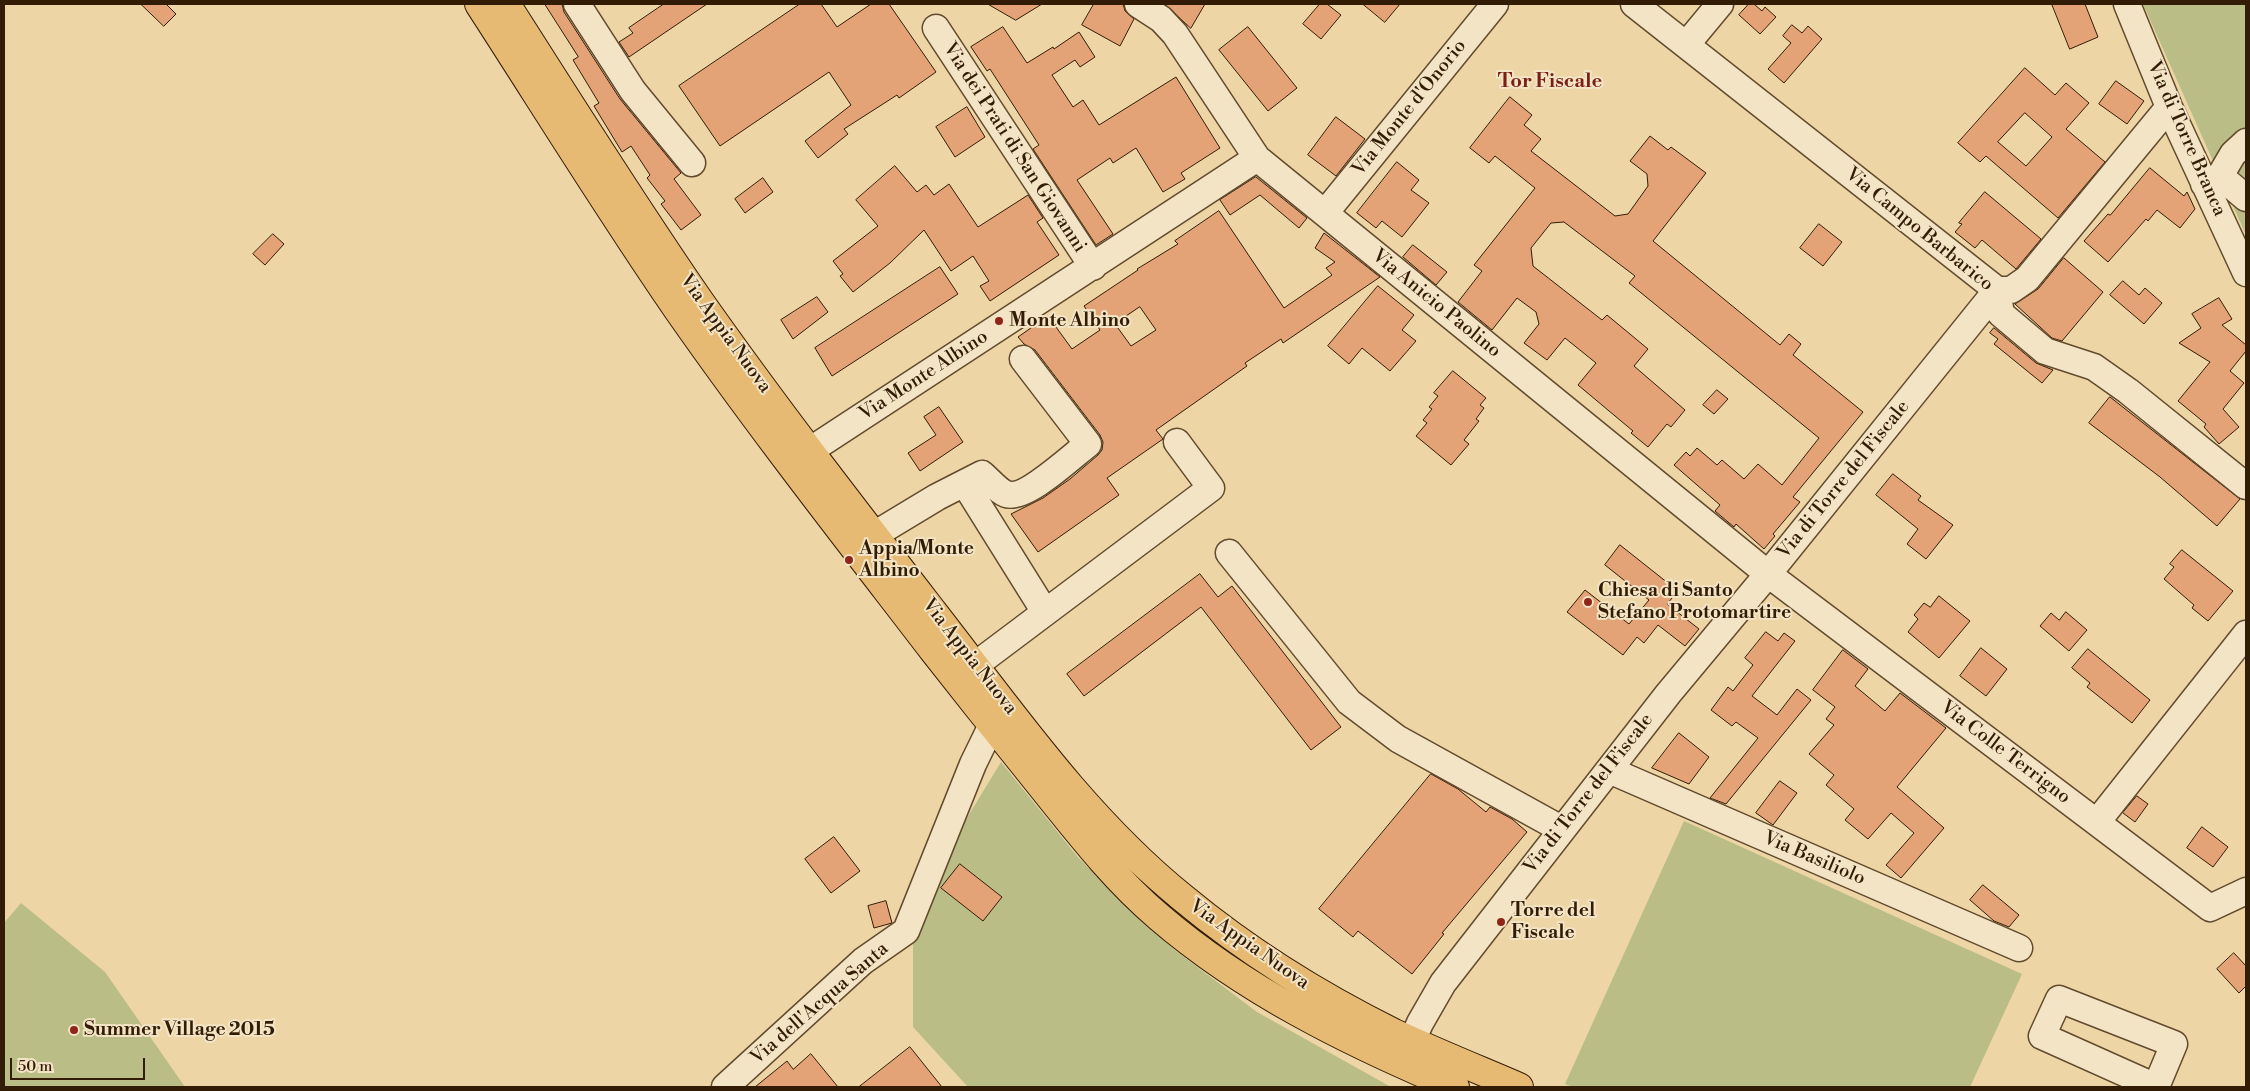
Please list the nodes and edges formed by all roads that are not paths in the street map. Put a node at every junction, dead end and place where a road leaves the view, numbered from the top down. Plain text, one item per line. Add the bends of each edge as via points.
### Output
1 (479, 4) edge
2 (506, 4) edge
3 (577, 4) edge
4 (1138, 4) edge
5 (1495, 4) edge
6 (1634, 4) edge
7 (1720, 4) edge
8 (2127, 4) edge
9 (936, 28) dead end
10 (1686, 45) junction
11 (2169, 107) junction
12 (2246, 142) edge
13 (1257, 158) junction
14 (692, 163) dead end
15 (2212, 180) junction
16 (2246, 198) edge
17 (1325, 213) junction
18 (1093, 267) junction
19 (2246, 274) edge
20 (1998, 290) junction
21 (1023, 359) dead end
22 (1177, 442) dead end
23 (801, 456) junction
24 (964, 484) junction
25 (2246, 486) edge
26 (874, 535) junction
27 (1229, 553) dead end
28 (1768, 574) junction
29 (1045, 612) junction
30 (2246, 634) edge
31 (974, 666) junction
32 (992, 725) junction
33 (1609, 770) junction
34 (2097, 822) junction
35 (1561, 829) junction
36 (2246, 891) edge
37 (2019, 948) dead end
38 (1407, 1052) junction
39 (725, 1087) edge
40 (1455, 1087) edge
41 (1519, 1087) edge
42 (2156, 1087) edge

1 - 23 main road, Via Appia Nuova via 624,230 713,359
2 - 23 main road, Via Appia Nuova
3 - 14 street via 632,91
4 - 13 street, Via Anicio Paolino via 1161,19 1175,34
5 - 17 street, Via Monte d'Onorio
6 - 10 street, Via Campo Barbarico
7 - 10 street
8 - 11 street, Via di Torre Branca
9 - 18 street, Via dei Prati di San Giovanni
10 - 20 street, Via Campo Barbarico
11 - 15 street, Via di Torre Branca
11 - 20 street via 2027,279 2011,290
12 - 15 street
13 - 17 street, Via Anicio Paolino
13 - 18 street, Via Monte Albino
15 - 16 street
15 - 19 street, Via di Torre Branca
17 - 28 street, Via Anicio Paolino
18 - 23 street, Via Monte Albino
20 - 25 street, Via Campo Barbarico via 2001,314 2045,351 2094,367
20 - 28 street, Via di Torre del Fiscale
21 - 24 street via 1088,444 1027,492 1004,494 982,474
22 - 29 street via 1211,488
23 - 26 main road, Via Appia Nuova
23 - 32 main road, Via Appia Nuova via 866,565
24 - 26 street
24 - 29 street
26 - 31 main road, Via Appia Nuova
27 - 35 street via 1348,702 1398,739
28 - 33 street, Via di Torre del Fiscale
28 - 34 street, Via Colle Terrigno
29 - 31 street
30 - 34 street
31 - 38 main road, Via Appia Nuova via 1082,800 1173,890 1218,925
32 - 38 main road, Via Appia Nuova via 1103,862 1131,892 1205,954 1312,1020
32 - 39 street, Via dell'Acqua Santa via 958,799 906,931 863,962
33 - 35 street, Via di Torre del Fiscale
33 - 37 street, Via Basiliolo
34 - 36 street, Via Colle Terrigno via 2210,908
35 - 38 street, Via di Torre del Fiscale via 1443,984
38 - 40 main road, Via Appia Nuova
38 - 41 main road, Via Appia Nuova
42 - 42 street via 2174,1044 2059,999 2042,1036

